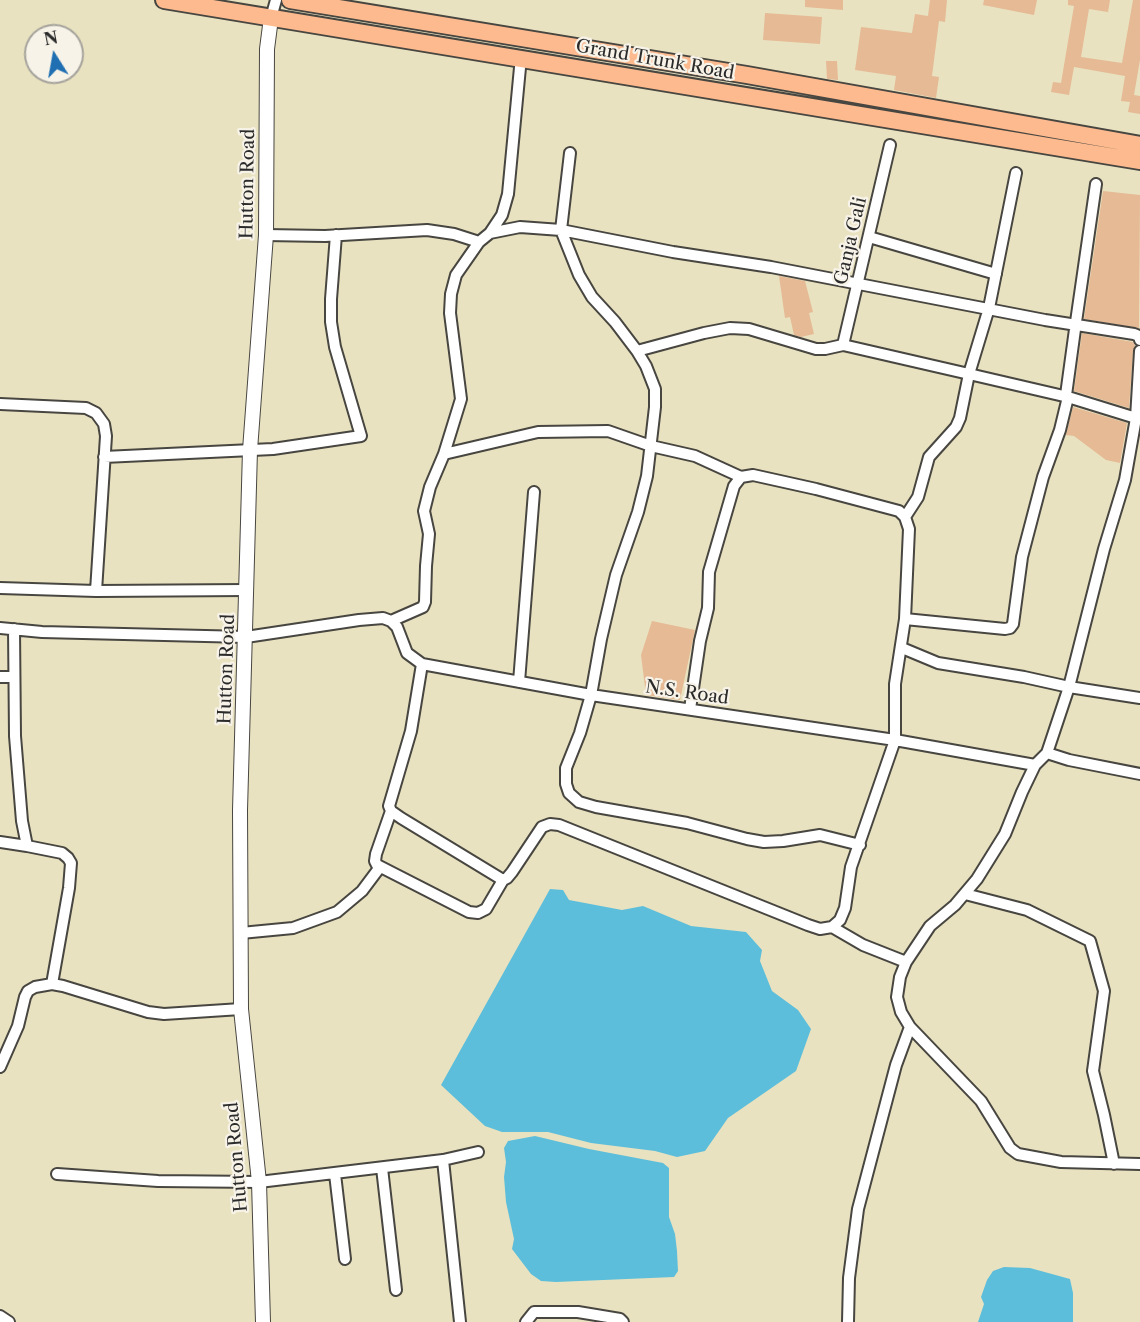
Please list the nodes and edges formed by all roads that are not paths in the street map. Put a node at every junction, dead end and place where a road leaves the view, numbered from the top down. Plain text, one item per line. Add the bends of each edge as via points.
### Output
1 (164, 0) edge
2 (276, 0) edge
3 (290, 0) edge
4 (316, 2) edge
5 (271, 18) junction
6 (521, 57) junction
7 (890, 145) dead end
8 (1140, 145) edge
9 (570, 153) dead end
10 (1140, 160) edge
11 (1016, 172) dead end
12 (1096, 184) dead end
13 (561, 230) junction
14 (490, 233) junction
15 (266, 235) junction
16 (336, 235) junction
17 (869, 237) junction
18 (480, 242) junction
19 (996, 274) junction
20 (857, 283) junction
21 (989, 308) junction
22 (1077, 325) junction
23 (1140, 340) edge
24 (843, 345) junction
25 (637, 351) junction
26 (1140, 351) edge
27 (969, 374) junction
28 (1068, 397) junction
29 (0, 404) edge
30 (1136, 418) junction
31 (651, 446) junction
32 (250, 450) junction
33 (444, 454) junction
34 (104, 457) junction
35 (741, 477) junction
36 (534, 492) dead end
37 (905, 517) junction
38 (0, 588) edge
39 (247, 590) junction
40 (96, 591) junction
41 (905, 619) junction
42 (391, 621) junction
43 (0, 628) edge
44 (14, 629) junction
45 (246, 637) junction
46 (902, 648) junction
47 (422, 664) junction
48 (0, 677) edge
49 (14, 677) junction
50 (519, 682) junction
51 (1070, 687) junction
52 (591, 695) junction
53 (1140, 698) edge
54 (690, 709) junction
55 (895, 740) junction
56 (1047, 753) junction
57 (1035, 765) junction
58 (1140, 774) edge
59 (391, 811) junction
60 (0, 842) edge
61 (860, 845) junction
62 (27, 846) junction
63 (380, 867) junction
64 (502, 880) junction
65 (965, 894) junction
66 (832, 927) junction
67 (241, 933) junction
68 (906, 962) junction
69 (52, 984) junction
70 (241, 1009) junction
71 (910, 1027) junction
72 (0, 1067) edge
73 (478, 1152) dead end
74 (443, 1160) junction
75 (1114, 1164) junction
76 (1140, 1164) edge
77 (382, 1168) junction
78 (57, 1174) dead end
79 (335, 1174) junction
80 (259, 1182) junction
81 (345, 1259) dead end
82 (396, 1290) dead end
83 (0, 1316) edge
84 (9, 1322) edge
85 (263, 1322) edge
86 (460, 1322) edge
87 (526, 1322) edge
88 (623, 1322) edge
89 (848, 1322) edge

1 - 5 main road, Grand Trunk Road
2 - 5 street
3 - 4 main road
4 - 8 main road
5 - 6 main road, Grand Trunk Road
5 - 15 street, Hutton Road via 267,49
6 - 10 main road, Grand Trunk Road
6 - 14 street via 508,194 502,215
7 - 17 street, Ganja Gali
9 - 13 street
11 - 19 street
12 - 22 street
13 - 14 street via 520,227
13 - 20 street
13 - 25 street via 592,297
14 - 18 street
15 - 16 street
15 - 32 street, Hutton Road
16 - 18 street via 427,230
16 - 32 street via 331,322 361,436
17 - 19 street
17 - 20 street, Ganja Gali
18 - 33 street via 456,275 451,294 460,399
19 - 21 street
20 - 21 street
20 - 24 street, Ganja Gali
21 - 22 street
21 - 27 street
22 - 23 street via 1134,334
22 - 28 street
24 - 25 street via 816,349 749,328 730,328
24 - 27 street
25 - 31 street via 655,389
26 - 30 street
27 - 28 street
27 - 37 street via 960,418 929,457 918,497
28 - 30 street
28 - 41 street via 1022,557 1013,624 1005,629
29 - 34 street via 86,408 96,413 104,424
30 - 51 street via 1125,480
31 - 33 street via 608,431 538,432
31 - 35 street via 695,456
31 - 52 street via 638,512 616,575
32 - 34 street
32 - 39 street, Hutton Road
33 - 42 street via 424,511 429,534 425,602 423,607
34 - 40 street
35 - 37 street via 753,475 816,489 892,508
35 - 54 street via 734,486 710,572 708,608
36 - 50 street
37 - 41 street via 909,529
38 - 40 street
39 - 40 street
39 - 45 street, Hutton Road
41 - 46 street
42 - 45 street via 375,618
42 - 47 street via 407,653
43 - 44 street
44 - 45 street
44 - 49 street
45 - 67 street, Hutton Road via 240,810
46 - 51 street via 938,663
46 - 55 street via 896,684
47 - 50 street, N.S. Road
47 - 59 street via 411,731 391,797
48 - 49 street
49 - 62 street via 16,756
50 - 52 street, N.S. Road
51 - 53 street
51 - 56 street
52 - 54 street, N.S. Road
52 - 61 street via 566,768 569,793 579,802 755,841 820,834
54 - 55 street, N.S. Road
55 - 57 street, N.S. Road
55 - 61 street
56 - 57 street
56 - 58 street
57 - 65 street via 1005,834
59 - 63 street via 375,861
59 - 64 street
60 - 62 street
61 - 66 street via 851,867 845,908
62 - 69 street via 62,853 70,863
63 - 64 street via 478,914 486,909
63 - 67 street via 362,891 337,912 293,928
64 - 66 street via 512,872 542,827 559,825 808,925 819,929
65 - 68 street via 930,926
65 - 75 street via 1028,909 1090,942 1104,991 1093,1071
66 - 68 street via 863,945
67 - 70 street, Hutton Road
68 - 71 street via 897,997
69 - 70 street via 148,1012
69 - 72 street via 28,991
70 - 80 street, Hutton Road
71 - 75 street via 981,1101 1010,1148 1018,1154 1061,1162
71 - 89 street via 858,1209
73 - 74 street
74 - 77 street
74 - 86 street
75 - 76 street
77 - 79 street
77 - 82 street
78 - 80 street
79 - 80 street
79 - 81 street
80 - 85 street, Hutton Road
83 - 84 street
87 - 88 street via 534,1312 578,1312

